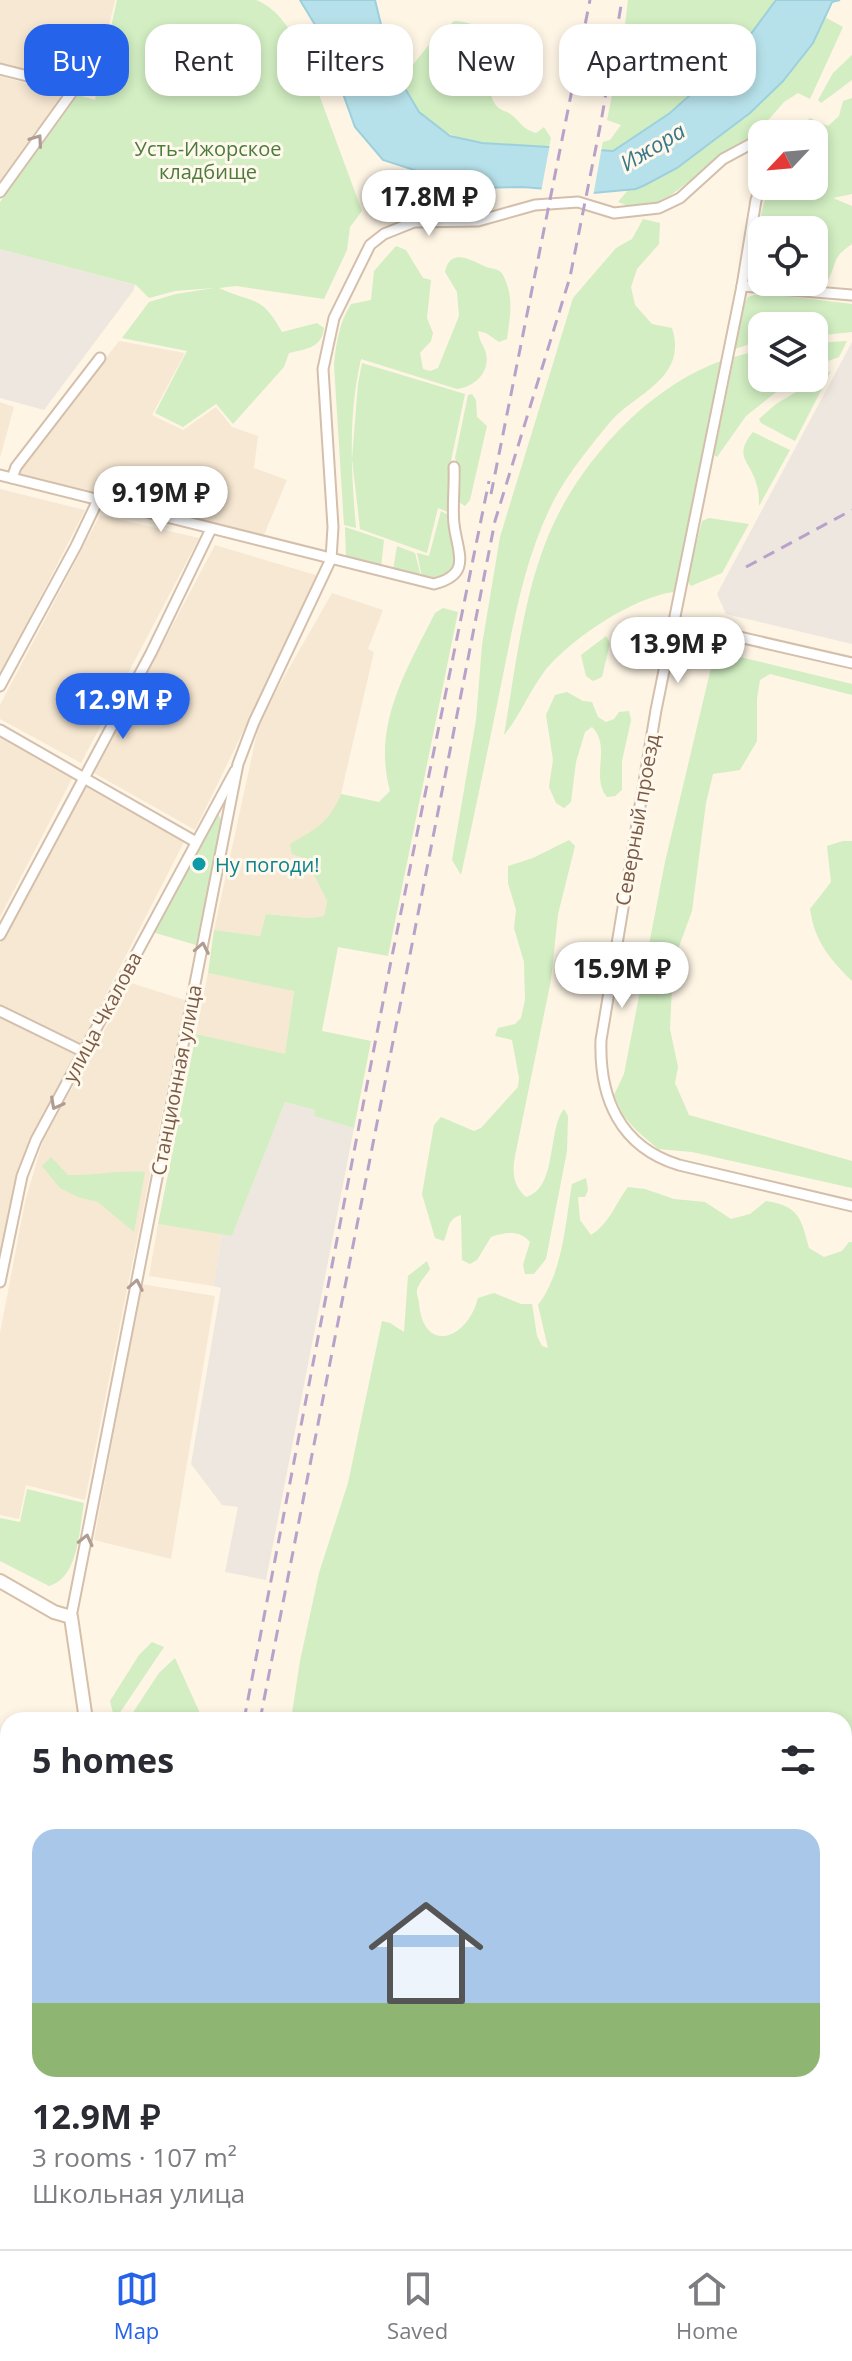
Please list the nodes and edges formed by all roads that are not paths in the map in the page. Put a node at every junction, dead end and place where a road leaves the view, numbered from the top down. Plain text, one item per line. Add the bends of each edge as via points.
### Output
1 (0, 69) edge
2 (748, 146) edge
3 (0, 192) edge
4 (756, 200) edge
5 (742, 286) junction
6 (852, 295) edge
7 (100, 358) dead end
8 (454, 467) dead end
9 (0, 475) edge
10 (12, 478) junction
11 (98, 500) junction
12 (211, 529) junction
13 (331, 559) junction
14 (674, 622) junction
15 (852, 663) edge
16 (0, 686) edge
17 (0, 730) edge
18 (238, 764) junction
19 (84, 778) junction
20 (215, 805) junction
21 (229, 812) junction
22 (196, 842) junction
23 (0, 935) edge
24 (0, 1011) edge
25 (84, 1052) junction
26 (852, 1206) edge
27 (0, 1282) edge
28 (0, 1581) edge
29 (71, 1617) junction
30 (85, 1712) edge

3 -> 1 street via 75,88
2 - 13 street via 659,208 614,213 578,202 535,205 478,221 414,222 370,245 334,318 323,369
4 - 5 street, Северный проезд
5 - 6 street
5 - 14 street, Северный проезд
7 - 10 street
8 - 13 street via 453,524 461,550 460,565 447,581 434,584
9 - 10 street
10 - 11 street
11 - 12 street
11 - 16 street
12 - 13 street
12 - 19 street
13 - 18 street, Станционная улица
14 - 15 street
14 - 26 street, Северный проезд via 601,1040 603,1085 616,1117 641,1146 666,1162
17 - 19 street
18 - 20 street, улица Чкалова
18 - 21 street, Станционная улица
19 - 22 street
19 - 23 street
20 - 21 street
20 - 22 street, улица Чкалова
29 -> 21 street, Станционная улица
22 - 25 street, улица Чкалова
24 - 25 street
25 -> 27 street, улица Чкалова via 28,1159
28 - 29 street
29 - 30 street

